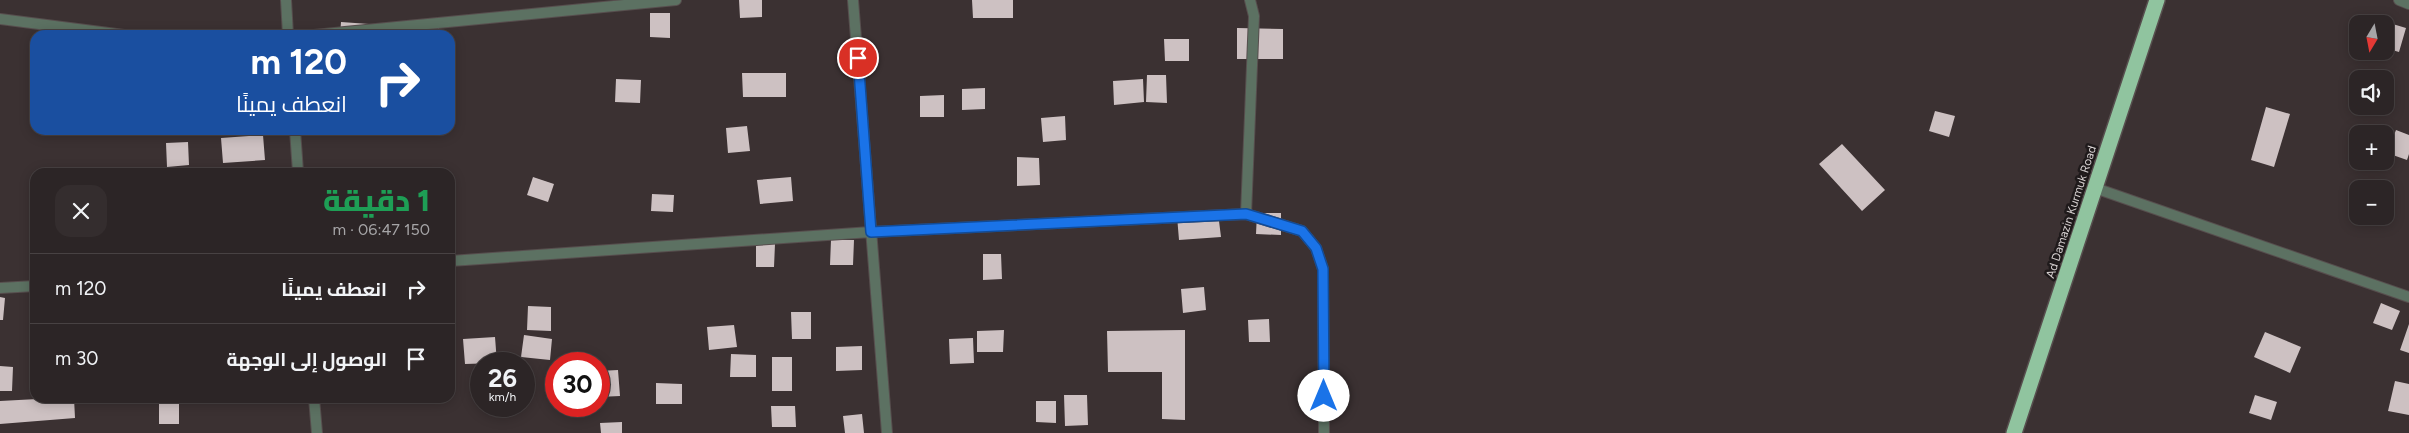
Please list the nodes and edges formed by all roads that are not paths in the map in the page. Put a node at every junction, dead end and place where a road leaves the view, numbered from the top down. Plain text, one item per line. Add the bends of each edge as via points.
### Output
1 (286, 0) edge
2 (676, 0) edge
3 (853, 0) edge
4 (1250, 0) edge
5 (2157, 0) edge
6 (2399, 0) edge
7 (2409, 4) edge
8 (0, 19) edge
9 (85, 30) edge
10 (288, 30) edge
11 (366, 30) edge
12 (295, 135) edge
13 (298, 168) edge
14 (2095, 188) junction
15 (1246, 214) junction
16 (871, 232) junction
17 (455, 261) edge
18 (30, 286) edge
19 (0, 288) edge
20 (2409, 297) edge
21 (314, 403) edge
22 (317, 433) edge
23 (887, 433) edge
24 (1324, 433) edge
25 (2014, 433) edge

1 - 10 street
2 - 11 street
3 - 16 street
4 - 15 street via 1254,16
5 - 14 highway, Ad Damazin Kurmuk Road
6 - 7 street
8 - 9 street
12 - 13 street
14 - 20 street
14 - 25 highway, Ad Damazin Kurmuk Road
15 - 16 street
15 - 24 street via 1302,231 1316,248 1323,269
16 - 17 street
16 - 23 street
18 - 19 street
21 - 22 street

